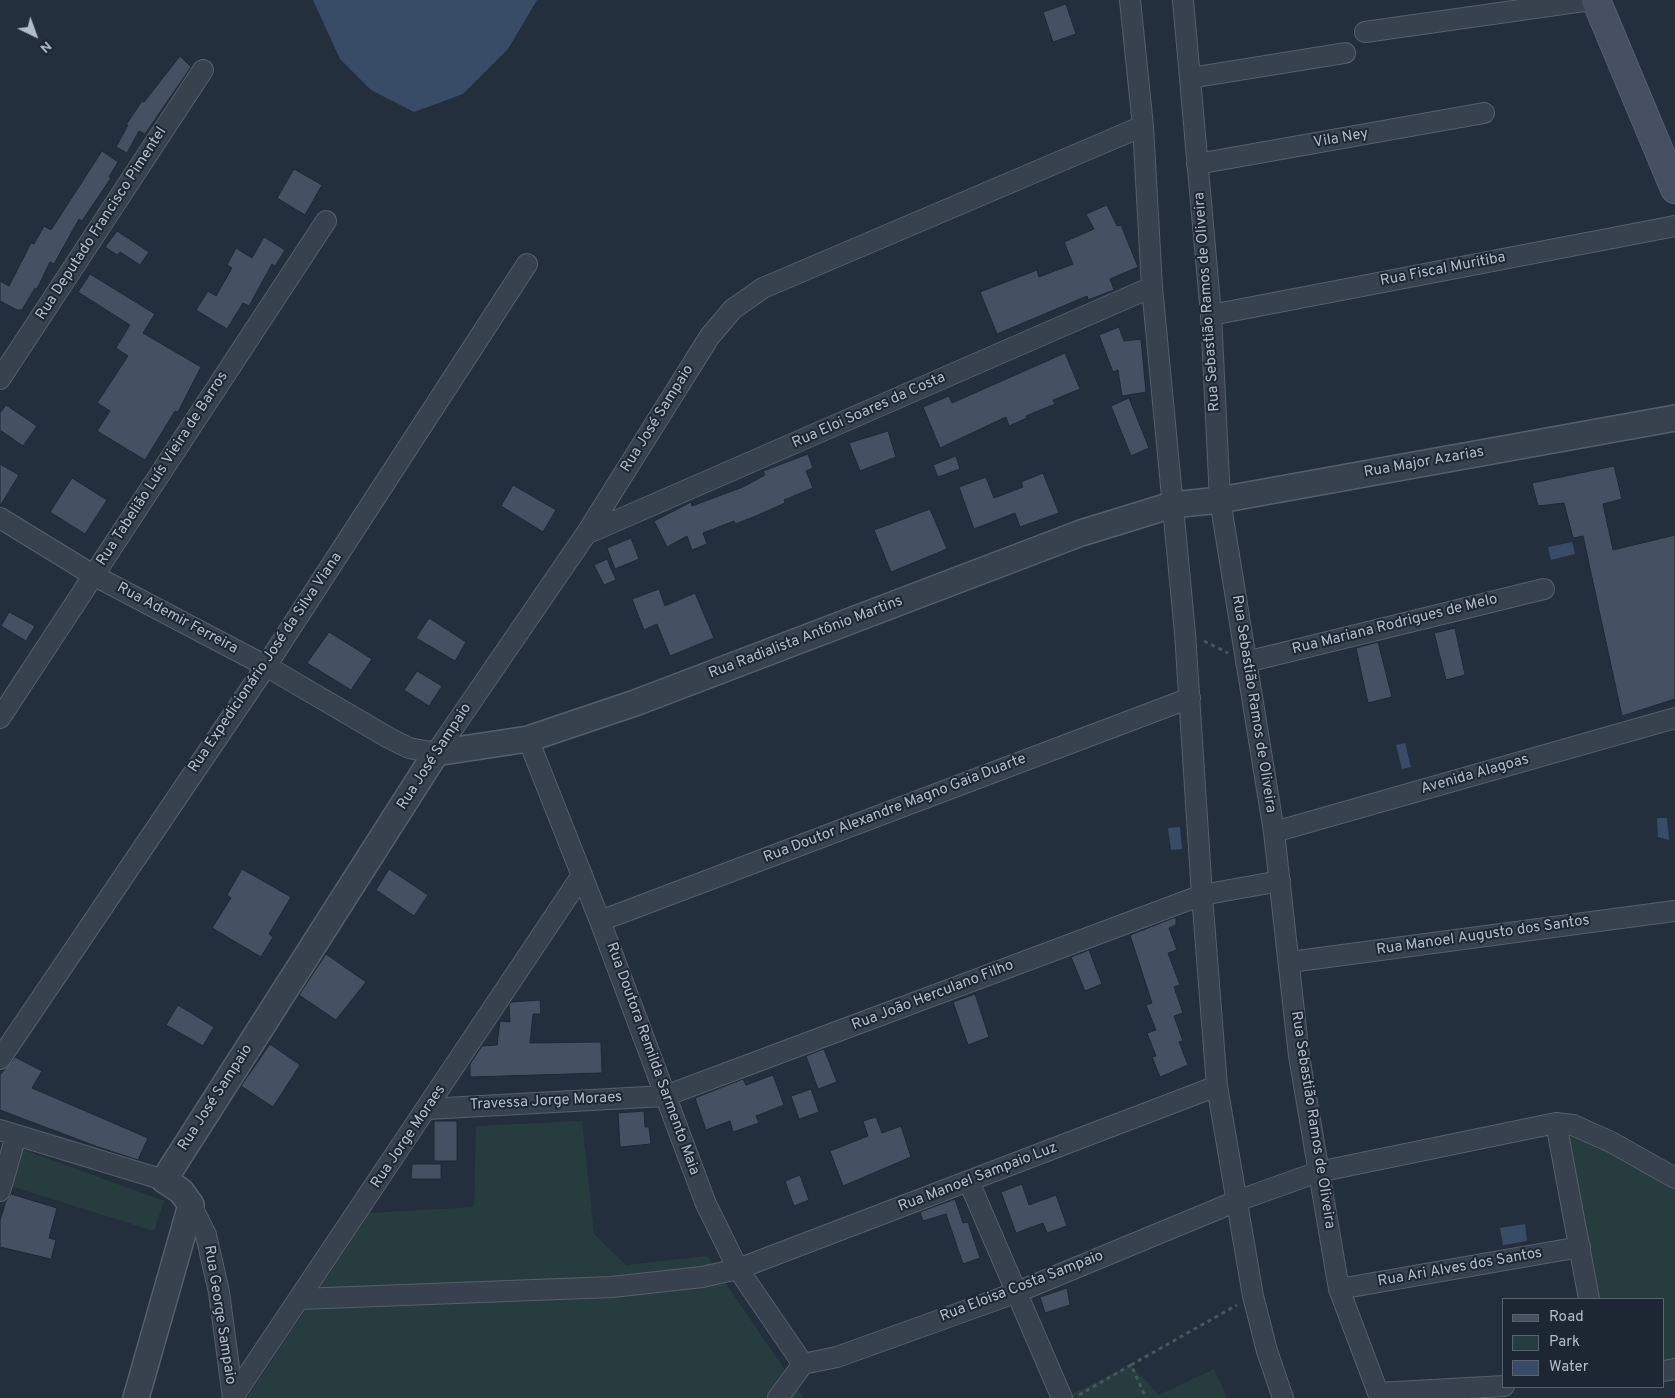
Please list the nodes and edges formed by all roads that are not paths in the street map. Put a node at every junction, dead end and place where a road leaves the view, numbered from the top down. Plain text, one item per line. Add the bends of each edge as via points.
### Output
1 (1130, 0) edge
2 (1183, 0) edge
3 (1591, 0) edge
4 (1596, 0) edge
5 (1365, 32) dead end
6 (1345, 53) dead end
7 (203, 70) dead end
8 (1190, 78) junction
9 (1484, 113) dead end
10 (1143, 126) junction
11 (1197, 164) junction
12 (1675, 190) edge
13 (326, 221) dead end
14 (1675, 226) edge
15 (527, 264) dead end
16 (1152, 287) junction
17 (1211, 315) junction
18 (0, 379) edge
19 (1675, 418) edge
20 (1220, 500) junction
21 (1172, 505) junction
22 (0, 518) edge
23 (586, 534) junction
24 (93, 575) junction
25 (1544, 589) dead end
26 (1246, 662) junction
27 (266, 666) junction
28 (1190, 698) junction
29 (0, 718) edge
30 (1675, 718) edge
31 (528, 739) junction
32 (436, 753) junction
33 (1274, 832) junction
34 (582, 875) junction
35 (1280, 881) junction
36 (1202, 895) junction
37 (1675, 911) edge
38 (600, 921) junction
39 (1290, 962) junction
40 (0, 1059) edge
41 (1217, 1086) junction
42 (664, 1096) junction
43 (427, 1109) junction
44 (1556, 1122) junction
45 (8, 1134) edge
46 (1318, 1172) junction
47 (1675, 1178) edge
48 (164, 1180) junction
49 (969, 1182) junction
50 (0, 1191) edge
51 (1237, 1201) junction
52 (191, 1204) junction
53 (1580, 1247) junction
54 (738, 1269) junction
55 (1339, 1289) junction
56 (1015, 1293) junction
57 (1588, 1298) edge
58 (300, 1299) junction
59 (803, 1364) junction
60 (1502, 1386) edge
61 (1379, 1396) edge
62 (233, 1397) edge
63 (136, 1398) edge
64 (778, 1398) edge
65 (1062, 1398) edge
66 (1283, 1398) edge

1 - 10 street
2 - 8 street, Rua Sebastião Ramos de Oliveira
3 - 5 street
4 - 12 main road
6 - 8 street
7 - 18 street, Rua Deputado Francisco Pimentel
8 - 11 street, Rua Sebastião Ramos de Oliveira
9 - 11 street, Vila Ney
10 - 16 street
10 - 23 street, Rua José Sampaio via 763,288 733,309 710,336
11 - 17 street, Rua Sebastião Ramos de Oliveira
13 - 24 street, Rua Tabelião Luís Vieira de Barros
14 - 17 street, Rua Fiscal Muritiba
15 - 27 street, Rua Expedicionário José da Silva Viana
16 - 21 street
16 - 23 street, Rua Eloi Soares da Costa
17 - 20 street, Rua Sebastião Ramos de Oliveira
19 - 20 street, Rua Major Azarias
20 - 21 street, Rua Major Azarias
20 - 26 street, Rua Sebastião Ramos de Oliveira
21 - 28 street
21 - 31 street, Rua Radialista Antônio Martins via 1082,533 635,703
22 - 24 street, Rua Ademir Ferreira
23 - 32 street, Rua José Sampaio
24 - 27 street, Rua Ademir Ferreira
24 - 29 street, Rua Tabelião Luís Vieira de Barros
25 - 26 street, Rua Mariana Rodrigues de Melo
26 - 33 street, Rua Sebastião Ramos de Oliveira
27 - 32 street, Rua Ademir Ferreira via 389,738 409,748
27 - 40 street, Rua Expedicionário José da Silva Viana
28 - 36 street
28 - 38 street, Rua Doutor Alexandre Magno Gaia Duarte
30 - 33 street, Avenida Alagoas
31 - 32 street, Rua Radialista Antônio Martins
31 - 34 street, Rua Doutora Remilda Sarmento Maia
32 - 48 street, Rua José Sampaio
33 - 35 street, Rua Sebastião Ramos de Oliveira
34 - 38 street, Rua Doutora Remilda Sarmento Maia
34 - 43 street, Rua Jorge Moraes
35 - 36 street, Rua João Herculano Filho
35 - 39 street, Rua Sebastião Ramos de Oliveira
36 - 41 street
36 - 42 street, Rua João Herculano Filho
37 - 39 street, Rua Manoel Augusto dos Santos
38 - 42 street, Rua Doutora Remilda Sarmento Maia
39 - 46 street, Rua Sebastião Ramos de Oliveira via 1299,1056
41 - 49 street, Rua Manoel Sampaio Luz
41 - 51 street
42 - 43 street, Travessa Jorge Moraes
42 - 54 street, Rua Doutora Remilda Sarmento Maia via 706,1204
43 - 58 street, Rua Jorge Moraes
44 - 46 street, Rua Eloisa Costa Sampaio
44 - 47 street via 1573,1125 1611,1142
44 - 53 street
45 - 48 street
45 - 50 street
46 - 51 street, Rua Eloisa Costa Sampaio
46 - 55 street, Rua Sebastião Ramos de Oliveira
48 - 52 street via 181,1191
49 - 54 street, Rua Manoel Sampaio Luz
49 - 56 street
51 - 56 street, Rua Eloisa Costa Sampaio
51 - 66 street via 1253,1296
52 - 62 street, Rua George Sampaio via 206,1235 219,1292
52 - 63 street
53 - 55 street, Rua Ari Alves dos Santos
53 - 57 street
54 - 58 street, Rua Manoel Sampaio Luz via 702,1277 612,1287
54 - 59 street, Rua Doutora Remilda Sarmento Maia
55 - 61 street, Rua Sebastião Ramos de Oliveira
56 - 59 street, Rua Eloisa Costa Sampaio via 837,1357
56 - 65 street
58 - 62 street, Rua Jorge Moraes
59 - 64 street
60 - 61 street

